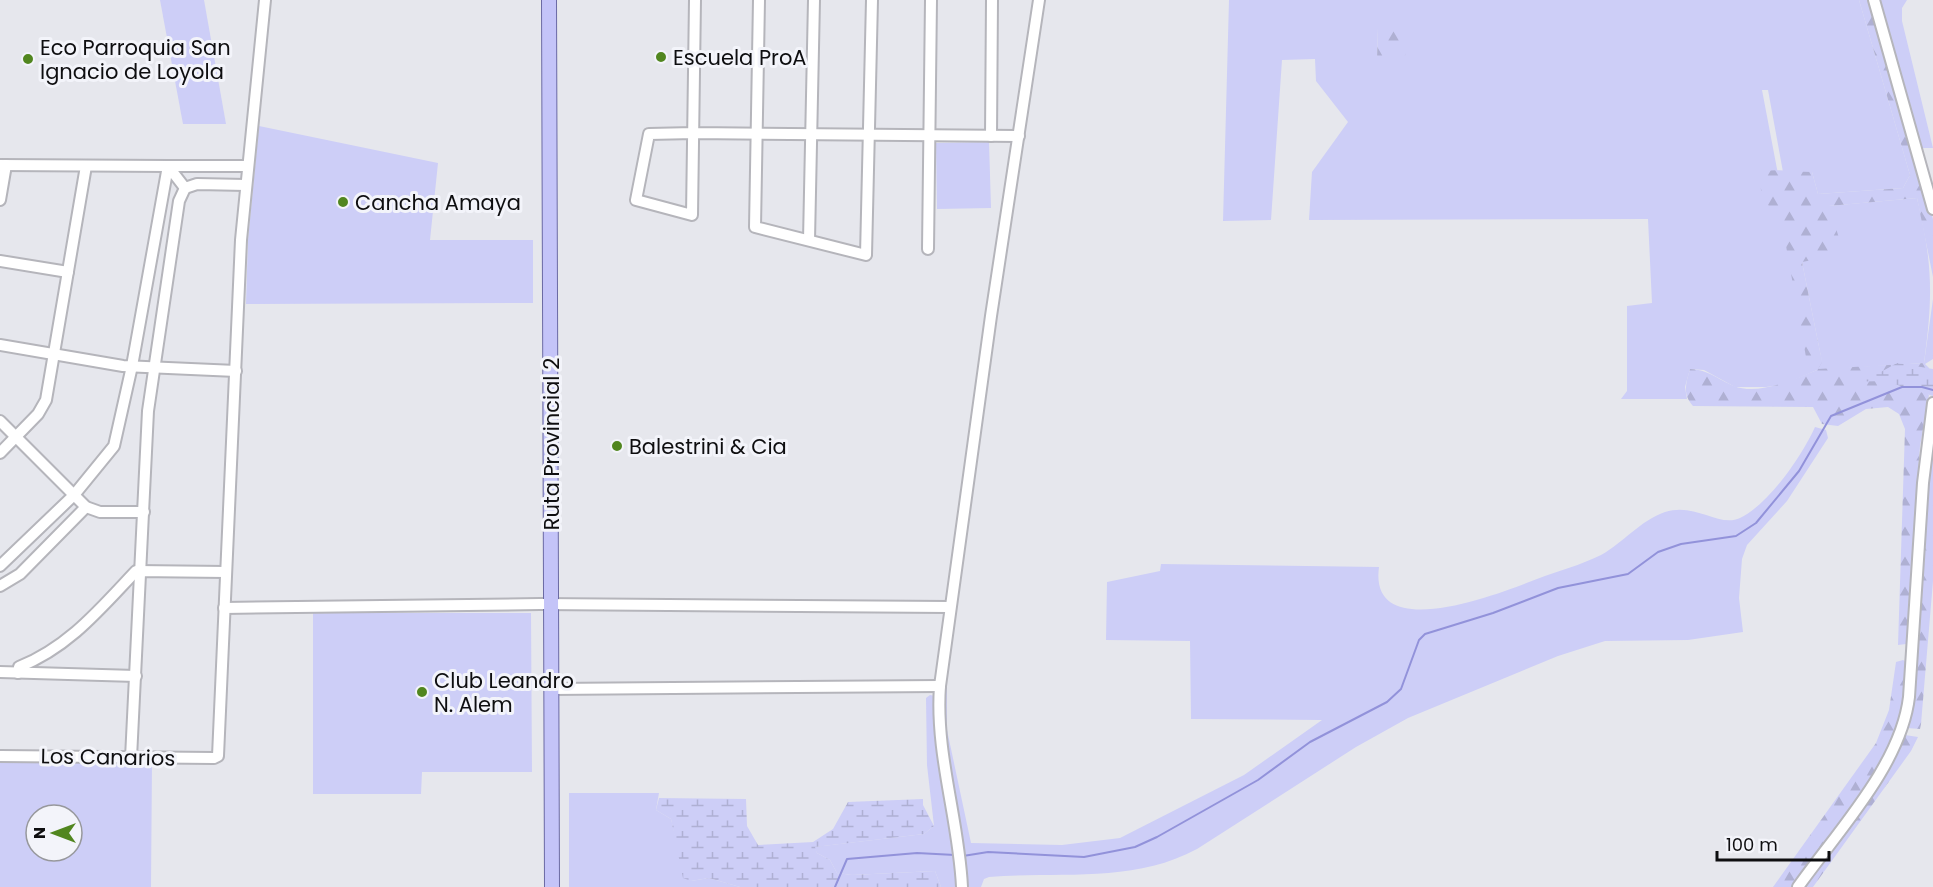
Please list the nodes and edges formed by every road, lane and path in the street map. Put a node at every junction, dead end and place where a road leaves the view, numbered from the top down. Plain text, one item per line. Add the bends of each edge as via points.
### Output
1 (265, 0) edge
2 (549, 0) edge
3 (695, 0) edge
4 (759, 0) edge
5 (814, 0) edge
6 (872, 0) edge
7 (931, 0) edge
8 (992, 0) edge
9 (1039, 0) edge
10 (1874, 0) edge
11 (694, 133) junction
12 (757, 134) junction
13 (810, 135) junction
14 (868, 135) junction
15 (929, 136) junction
16 (991, 136) junction
17 (1019, 136) junction
18 (3, 165) edge
19 (86, 166) junction
20 (168, 166) junction
21 (248, 166) junction
22 (246, 184) junction
23 (185, 188) junction
24 (0, 200) edge
25 (1933, 209) edge
26 (809, 240) junction
27 (928, 249) dead end
28 (0, 261) edge
29 (68, 272) junction
30 (0, 345) edge
31 (55, 353) junction
32 (132, 366) junction
33 (152, 368) junction
34 (236, 371) junction
35 (1933, 403) edge
36 (0, 421) edge
37 (16, 437) junction
38 (0, 453) edge
39 (74, 495) junction
40 (86, 507) junction
41 (144, 512) junction
42 (0, 566) edge
43 (141, 570) junction
44 (226, 572) junction
45 (0, 586) edge
46 (551, 604) junction
47 (949, 607) junction
48 (224, 608) junction
49 (0, 672) edge
50 (18, 673) junction
51 (136, 676) junction
52 (940, 687) junction
53 (551, 689) junction
54 (0, 756) edge
55 (131, 758) junction
56 (552, 887) edge
57 (962, 887) edge
58 (1798, 887) edge

1 - 21 street
2 - 46 main road, Ruta Provincial 2
3 - 11 street
4 - 12 street
5 - 13 street
6 - 14 street
7 - 15 street
8 - 16 street
9 - 17 street
10 - 25 street
11 - 11 street via 692,215 636,200 649,134
11 - 12 street
12 - 13 street
12 - 26 street via 754,227
13 - 14 street
13 - 26 street
14 - 15 street
14 - 26 street via 866,255
15 - 16 street
15 - 27 street
16 - 17 street
17 - 47 street
18 - 19 street
18 - 24 street
19 - 20 street
19 - 29 street
20 - 21 street
20 - 23 street
20 - 32 street
21 - 22 street
22 - 23 street via 197,184
22 - 34 street
23 - 33 street via 179,201
28 - 29 street
29 - 31 street
30 - 31 street
31 - 32 street
31 - 37 street via 45,405
32 - 33 street
32 - 39 street via 114,446
33 - 34 street
33 - 41 street
34 - 44 street
35 - 58 street via 1904,728 1881,772
36 - 37 street
37 - 38 street
37 - 39 street
39 - 40 street
39 - 42 street
40 - 41 street via 100,512
40 - 45 street via 20,574
41 - 43 street
43 - 44 street
43 - 50 street via 76,633 53,651 19,667
43 - 51 street
44 - 48 street
46 - 47 street
46 - 48 street
46 - 53 main road, Ruta Provincial 2
47 - 52 street
48 - 55 street, Los Canarios via 216,758
49 - 50 street
50 - 51 street
51 - 55 street
52 - 53 street
52 - 57 street via 939,732
53 - 56 main road, Ruta Provincial 2
54 - 55 street, Los Canarios

